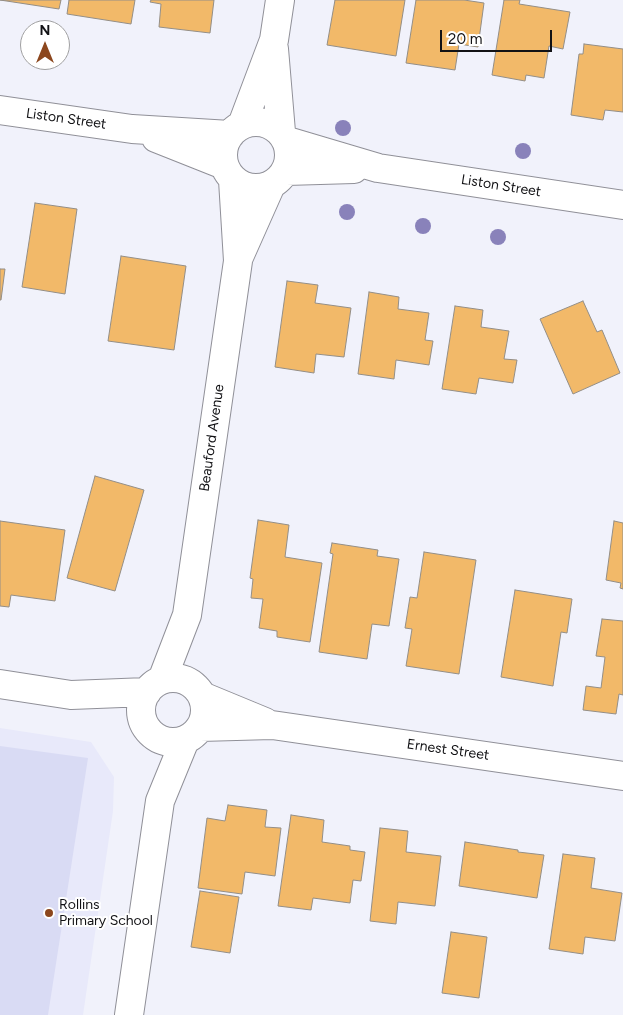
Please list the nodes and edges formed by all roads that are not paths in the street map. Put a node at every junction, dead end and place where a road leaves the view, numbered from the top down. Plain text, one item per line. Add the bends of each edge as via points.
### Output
1 (280, 0) edge
2 (274, 40) junction
3 (0, 110) edge
4 (132, 129) junction
5 (236, 130) junction
6 (284, 137) junction
7 (378, 168) junction
8 (229, 172) junction
9 (279, 178) junction
10 (623, 205) edge
11 (238, 261) junction
12 (187, 615) junction
13 (0, 684) edge
14 (155, 686) junction
15 (197, 690) junction
16 (70, 695) junction
17 (272, 725) junction
18 (148, 728) junction
19 (193, 734) junction
20 (623, 776) edge
21 (160, 801) junction
22 (129, 1015) edge

1 - 2 street
2 - 5 street
2 - 6 street
3 - 4 street, Liston Street
4 - 5 street, Liston Street
4 - 8 street, Liston Street
5 - 6 street via 252,122 262,122
5 - 8 street via 225,144 223,155
6 - 7 street, Liston Street
6 - 9 street via 290,162
7 - 9 street, Liston Street
7 - 10 street, Liston Street
8 - 9 street via 242,185 252,188 261,188
8 - 11 street, Beauford Avenue
9 - 11 street, Beauford Avenue
11 - 12 street, Beauford Avenue
12 - 14 street, Beauford Avenue
12 - 15 street, Beauford Avenue
13 - 16 street
14 - 15 street via 173,678 184,680
14 - 16 street
14 - 18 street via 142,701 141,712
15 - 17 street, Ernest Street
15 - 19 street via 205,706 205,717
16 - 18 street
17 - 19 street, Ernest Street
17 - 20 street, Ernest Street
18 - 19 street via 159,739 168,742 177,742
18 - 21 street
19 - 21 street
21 - 22 street

